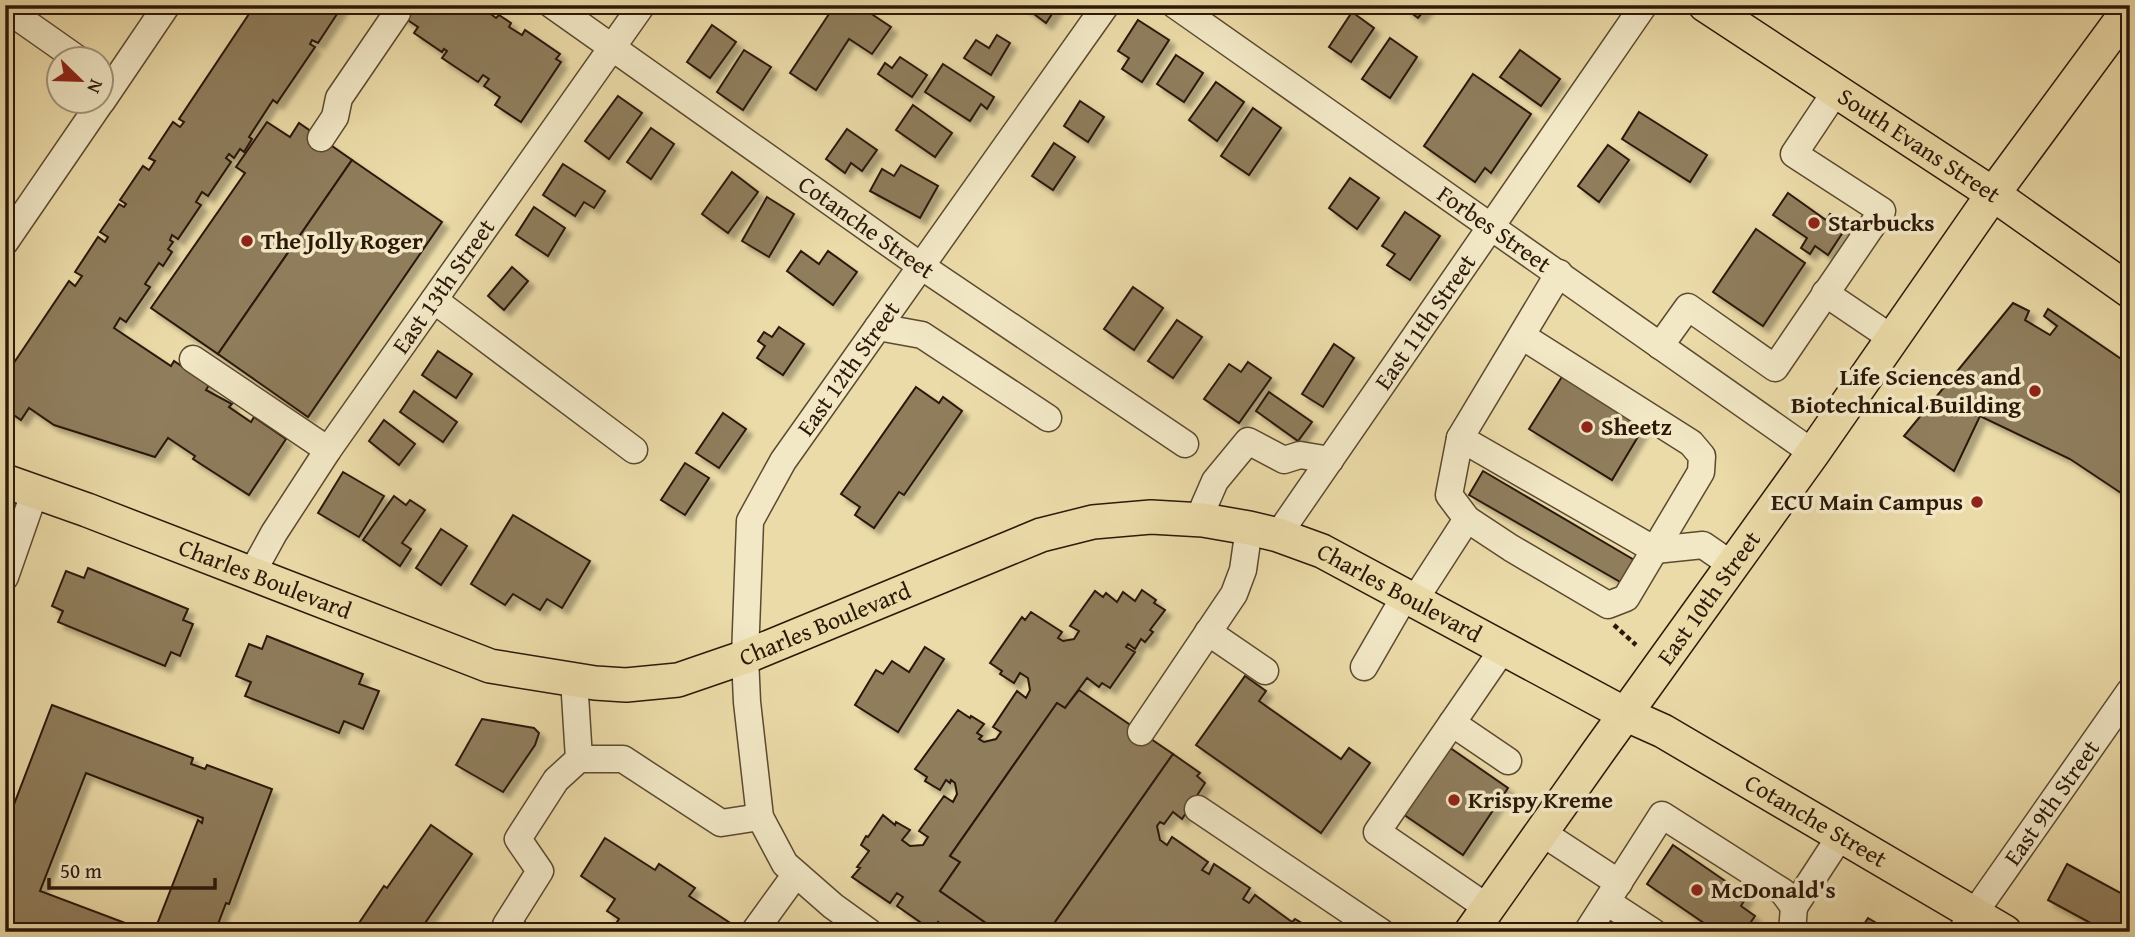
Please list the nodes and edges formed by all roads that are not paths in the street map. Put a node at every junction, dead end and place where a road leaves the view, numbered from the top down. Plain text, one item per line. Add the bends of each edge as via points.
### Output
1 (167, 5) edge
2 (552, 5) edge
3 (642, 5) edge
4 (1106, 5) edge
5 (1175, 5) edge
6 (1644, 5) edge
7 (1705, 5) edge
8 (5, 8) edge
9 (2130, 8) edge
10 (397, 13) dead end
11 (59, 46) edge
12 (612, 48) junction
13 (116, 74) edge
14 (1836, 92) junction
15 (87, 116) edge
16 (321, 138) dead end
17 (1993, 194) junction
18 (1491, 227) junction
19 (5, 242) edge
20 (921, 266) junction
21 (1559, 273) junction
22 (2130, 291) edge
23 (1825, 293) junction
24 (434, 300) junction
25 (878, 327) junction
26 (1522, 336) junction
27 (1893, 339) junction
28 (1660, 346) junction
29 (193, 359) dead end
30 (1048, 418) dead end
31 (1460, 438) junction
32 (1185, 444) dead end
33 (328, 450) junction
34 (634, 450) dead end
35 (1813, 453) junction
36 (1330, 460) junction
37 (20, 486) edge
38 (1467, 519) junction
39 (1198, 520) junction
40 (1264, 531) junction
41 (11, 545) edge
42 (1655, 550) junction
43 (1732, 565) junction
44 (252, 573) junction
45 (5, 577) edge
46 (1409, 598) junction
47 (1208, 632) junction
48 (1503, 649) junction
49 (745, 657) junction
50 (1364, 667) dead end
51 (1265, 671) dead end
52 (574, 679) junction
53 (2130, 691) edge
54 (1625, 714) junction
55 (1452, 723) junction
56 (1141, 732) dead end
57 (579, 759) junction
58 (1508, 761) dead end
59 (1198, 809) dead end
60 (760, 817) junction
61 (1672, 821) junction
62 (1541, 832) junction
63 (1841, 835) junction
64 (796, 874) junction
65 (1613, 892) junction
66 (1480, 920) edge
67 (1793, 920) edge
68 (1968, 923) edge
69 (516, 932) edge
70 (754, 932) edge
71 (869, 932) edge
72 (1381, 932) edge
73 (1587, 932) edge
74 (1653, 932) edge
75 (1775, 932) edge
76 (2005, 932) edge

1 - 13 street
2 - 12 street, Cotanche Street
3 - 12 street, East 13th Street
4 - 20 street, East 12th Street
5 - 18 street, Forbes Street
6 - 18 street, East 11th Street
7 - 14 main road, South Evans Street
8 - 11 street
9 - 17 main road, East 10th Street
10 - 16 street via 339,97 335,117
12 - 20 street, Cotanche Street
12 - 24 street, East 13th Street
14 - 17 main road, South Evans Street
14 - 23 street via 1794,153 1882,211
15 - 19 street
17 - 22 main road, South Evans Street
17 - 27 main road, East 10th Street
18 - 21 street, Forbes Street
18 - 36 street, East 11th Street
20 - 25 street, East 12th Street
20 - 32 street, Cotanche Street
21 - 26 street
21 - 28 street, Forbes Street
23 - 27 street
23 - 28 street via 1775,368 1688,307
24 - 33 street, East 13th Street
24 - 34 street
25 - 30 street via 922,335
25 - 49 street, East 12th Street via 783,461 750,522
26 - 31 street
26 - 42 street via 1691,443 1702,456 1701,472
27 - 35 main road, East 10th Street
28 - 35 street, Forbes Street
29 - 33 street
31 - 38 street via 1449,495
31 - 42 street
33 - 44 street, East 13th Street
35 - 43 main road, East 10th Street
36 - 39 street via 1300,455 1284,460 1248,441 1215,481
36 - 40 street, East 11th Street
37 - 41 street
37 - 44 main road, Charles Boulevard
38 - 42 street via 1608,605 1626,598
38 - 46 street
39 - 40 main road, Charles Boulevard
39 - 49 main road, Charles Boulevard via 1151,517 1093,522 1041,535
40 - 46 main road, Charles Boulevard via 1322,551
40 - 47 street via 1234,594
41 - 45 street
42 - 43 street via 1703,545
43 - 54 main road, East 10th Street
44 - 52 main road, Charles Boulevard via 490,666
46 - 48 main road, Charles Boulevard
46 - 50 street
47 - 51 street
47 - 56 street
48 - 54 main road, Charles Boulevard
48 - 55 street
49 - 52 main road, Charles Boulevard via 678,680 649,684
49 - 60 street, East 12th Street
52 - 57 street
53 - 68 street, East 9th Street
54 - 62 main road, East 10th Street
54 - 63 main road, Cotanche Street via 1663,731
55 - 58 street
55 - 66 street via 1377,832
57 - 60 street via 623,759 721,823
57 - 69 street via 556,780 518,839 540,871 506,925
59 - 72 street
60 - 64 street via 785,864
61 - 65 street
61 - 67 street via 1783,892
61 - 75 street via 1693,845 1770,897 1780,912
62 - 65 street
62 - 66 main road, East 10th Street
63 - 67 street
63 - 68 main road, Cotanche Street
64 - 70 street
64 - 71 street
65 - 73 street
65 - 74 street
68 - 76 main road, Cotanche Street

